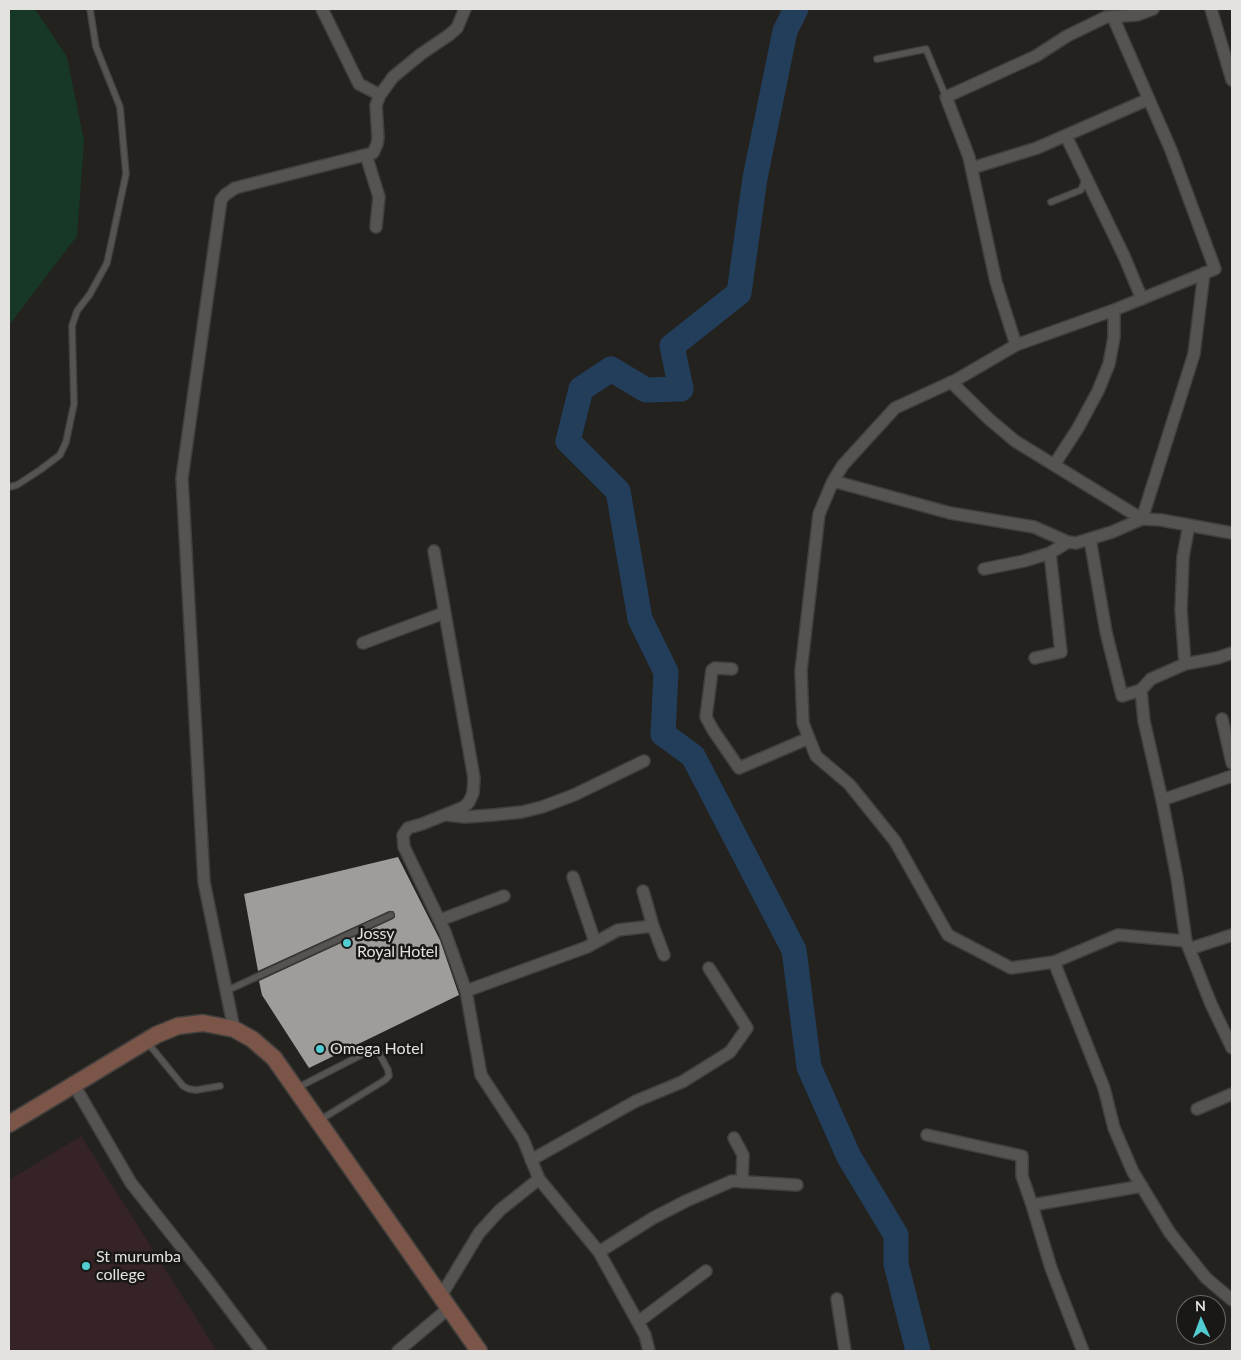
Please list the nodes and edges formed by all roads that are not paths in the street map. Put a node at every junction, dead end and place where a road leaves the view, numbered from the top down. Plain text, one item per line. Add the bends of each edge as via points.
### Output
1 (90, 9) edge
2 (322, 9) edge
3 (465, 9) edge
4 (1153, 9) edge
5 (1211, 9) edge
6 (1104, 15) edge
7 (877, 59) dead end
8 (1232, 80) edge
9 (380, 96) junction
10 (946, 97) junction
11 (1149, 99) junction
12 (1066, 136) junction
13 (366, 155) junction
14 (972, 168) junction
15 (1086, 178) junction
16 (1051, 202) dead end
17 (376, 227) dead end
18 (1204, 273) junction
19 (1142, 299) junction
20 (1114, 310) junction
21 (1016, 345) junction
22 (951, 382) junction
23 (1054, 465) junction
24 (833, 481) junction
25 (9, 487) edge
26 (1142, 520) junction
27 (1189, 525) junction
28 (1232, 533) edge
29 (1090, 539) junction
30 (1068, 542) junction
31 (434, 551) dead end
32 (1050, 553) junction
33 (984, 569) dead end
34 (444, 613) junction
35 (363, 643) dead end
36 (1232, 653) edge
37 (1035, 658) dead end
38 (1185, 664) junction
39 (732, 669) dead end
40 (1141, 690) junction
41 (1222, 719) dead end
42 (809, 738) junction
43 (644, 761) dead end
44 (1232, 763) edge
45 (1232, 776) edge
46 (1162, 800) junction
47 (445, 815) junction
48 (572, 876) dead end
49 (643, 891) dead end
50 (504, 896) dead end
51 (391, 915) dead end
52 (440, 920) junction
53 (653, 926) junction
54 (1232, 935) edge
55 (595, 942) junction
56 (1188, 945) junction
57 (664, 955) dead end
58 (1054, 962) junction
59 (709, 968) dead end
60 (226, 991) junction
61 (466, 991) junction
62 (234, 1029) junction
63 (146, 1041) junction
64 (1232, 1048) edge
65 (74, 1085) junction
66 (220, 1086) dead end
67 (296, 1089) junction
68 (1232, 1094) edge
69 (1197, 1109) dead end
70 (318, 1121) junction
71 (9, 1124) edge
72 (927, 1135) dead end
73 (734, 1138) dead end
74 (531, 1160) junction
75 (539, 1179) junction
76 (742, 1182) junction
77 (797, 1185) dead end
78 (1142, 1186) junction
79 (1032, 1205) junction
80 (599, 1252) junction
81 (706, 1271) dead end
82 (837, 1299) dead end
83 (1232, 1300) edge
84 (445, 1302) junction
85 (638, 1322) junction
86 (261, 1351) edge
87 (398, 1351) edge
88 (479, 1351) edge
89 (649, 1351) edge
90 (845, 1351) edge
91 (1083, 1351) edge

1 - 25 lane via 96,47 120,107 126,174 107,263 77,311 72,326 74,404 66,442 60,455 17,485
2 - 9 street via 358,84
3 - 9 street via 457,28 394,77
4 - 6 street via 1137,15
5 - 8 street
6 - 10 street via 1036,56
6 - 11 street
7 - 10 lane via 926,49
9 - 13 street via 376,105 377,144 372,153
10 - 14 street
11 - 12 street
11 - 18 street via 1215,269
12 - 14 street
12 - 15 street
13 - 17 street via 379,197
13 - 60 street via 235,188 221,200 182,478 204,882
14 - 21 street via 996,282
15 - 16 lane via 1080,190
15 - 19 street
18 - 19 street
18 - 26 street via 1194,354
19 - 20 street
20 - 21 street
20 - 23 street via 1109,364 1078,428
21 - 22 street
22 - 23 street via 1015,441
22 - 24 street via 895,408 843,465
23 - 26 street
24 - 30 street via 950,513 1034,527
24 - 42 street via 819,514 801,670 803,723
26 - 27 street
26 - 29 street
27 - 28 street
27 - 38 street via 1183,557 1181,610
29 - 30 street
29 - 40 street via 1106,632 1122,696
30 - 32 street
31 - 34 street
32 - 33 street
32 - 37 street via 1062,652
34 - 35 street
34 - 47 street via 474,778 469,802
36 - 38 street
38 - 40 street via 1151,679
39 - 42 street via 712,670 706,717 739,768
40 - 46 street via 1144,721
41 - 44 street
42 - 58 street via 816,756 849,784 895,841 948,935 1011,968
43 - 47 street via 574,795 522,812 465,817
45 - 46 street
46 - 56 street
47 - 52 street via 408,828 403,834 404,847
48 - 55 street
49 - 53 street
50 - 52 street
51 - 60 lane
52 - 61 street
53 - 55 street via 618,930
53 - 57 street
54 - 56 street
55 - 61 street
56 - 58 street via 1118,935
56 - 64 street
58 - 78 street via 1104,1088 1114,1128
59 - 74 street via 747,1028 730,1052 682,1082 636,1102
60 - 62 street
61 - 74 street via 481,1075 523,1139
62 - 63 street via 203,1023 178,1026
62 - 67 street via 252,1038 274,1058
63 - 65 street
63 - 66 lane via 183,1086 196,1090
65 - 71 street
65 - 86 street via 131,1183
67 - 70 street
67 - 70 lane via 369,1051 378,1053 389,1076
68 - 69 street
70 - 84 street
72 - 79 street via 1022,1156 1022,1176
73 - 76 street via 743,1155
74 - 75 street
75 - 80 street
75 - 84 street via 500,1210 479,1233
76 - 77 street
76 - 80 street via 732,1181 686,1201
78 - 79 street
78 - 83 street via 1170,1233 1206,1278
79 - 91 street via 1051,1268
80 - 85 street
81 - 85 street
82 - 90 street
84 - 87 street
84 - 88 street
85 - 89 street

